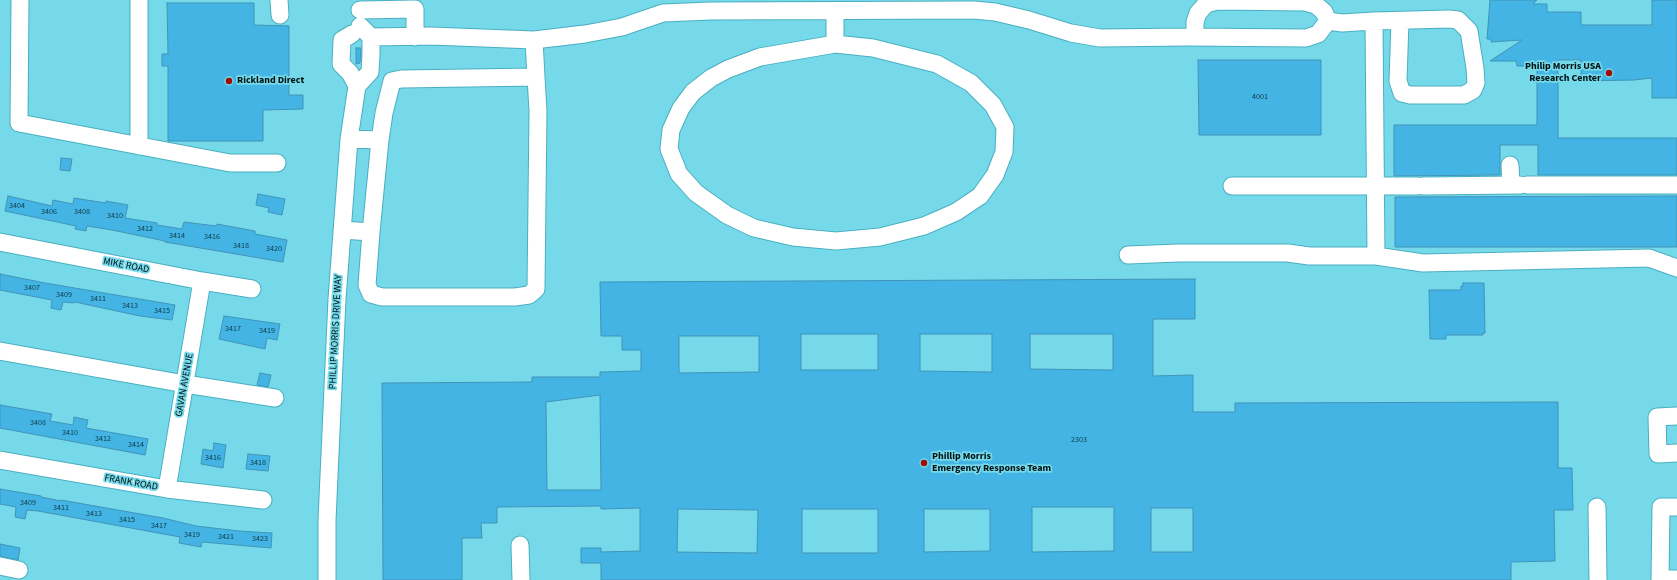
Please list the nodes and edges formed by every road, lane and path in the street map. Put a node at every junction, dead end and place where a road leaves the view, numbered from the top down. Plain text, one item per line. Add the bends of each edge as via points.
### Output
1 (20, 0) edge
2 (139, 0) edge
3 (837, 6) edge
4 (1400, 20) junction
5 (360, 21) edge
6 (1328, 21) junction
7 (1374, 21) junction
8 (423, 36) junction
9 (1195, 37) junction
10 (534, 40) junction
11 (835, 44) junction
12 (536, 78) junction
13 (349, 139) junction
14 (380, 140) junction
15 (139, 146) junction
16 (277, 163) dead end
17 (1510, 165) dead end
18 (1519, 185) junction
19 (1677, 185) edge
20 (1232, 186) dead end
21 (1376, 186) junction
22 (342, 230) junction
23 (371, 232) junction
24 (0, 242) edge
25 (1128, 255) dead end
26 (1376, 256) junction
27 (1677, 268) edge
28 (202, 281) junction
29 (252, 289) dead end
30 (0, 351) edge
31 (185, 384) junction
32 (275, 398) dead end
33 (1677, 416) edge
34 (1677, 453) edge
35 (0, 460) edge
36 (167, 489) junction
37 (263, 500) dead end
38 (1677, 506) edge
39 (1596, 507) dead end
40 (520, 545) dead end
41 (0, 566) edge
42 (19, 570) dead end
43 (1677, 579) edge
44 (327, 580) edge
45 (521, 580) edge
46 (1598, 580) edge

1 - 15 street via 19,123
2 - 15 street
3 - 9 street via 995,12 1071,33 1100,38
3 - 10 street via 663,13 622,27
3 - 11 street
4 - 4 street via 1458,20 1469,31 1476,76 1473,90 1464,95 1402,93 1398,81
4 - 7 street
5 - 8 street
5 - 8 street via 414,9
5 - 13 street, PHILLIP MORRIS DRIVE WAY
6 - 7 street
6 - 9 street via 1318,34 1306,38
6 - 9 street via 1324,12 1316,5 1305,2 1217,1 1206,4 1198,13
7 - 21 street
8 - 10 street
10 - 12 street
11 - 11 street via 760,57 728,69 693,92 681,108 671,130 669,149 679,174 696,193 754,228 793,237 836,242 880,237 924,226 956,212 980,196 995,175 1004,152 1005,127 993,105 971,83 937,64 873,48
12 - 14 street via 392,81
12 - 23 street via 536,290 529,295 515,297 382,297 372,294 367,285
13 - 14 street
13 - 22 street, PHILLIP MORRIS DRIVE WAY
14 - 23 street
15 - 16 street via 230,163
17 - 18 street
18 - 19 street
18 - 21 street
20 - 21 street
21 - 26 street
22 - 23 street
22 - 44 street, PHILLIP MORRIS DRIVE WAY via 337,299
24 - 28 street, MIKE ROAD
25 - 26 street via 1288,253 1309,256
26 - 27 street via 1423,263 1649,258
28 - 29 street, MIKE ROAD
28 - 31 street, GAVAN AVENUE
30 - 31 street
31 - 32 street
31 - 36 street, GAVAN AVENUE
33 - 34 street via 1657,417 1658,454
35 - 36 street, FRANK ROAD
36 - 37 street, FRANK ROAD
38 - 43 street via 1660,507 1660,578
39 - 46 street
40 - 45 street
41 - 42 street

